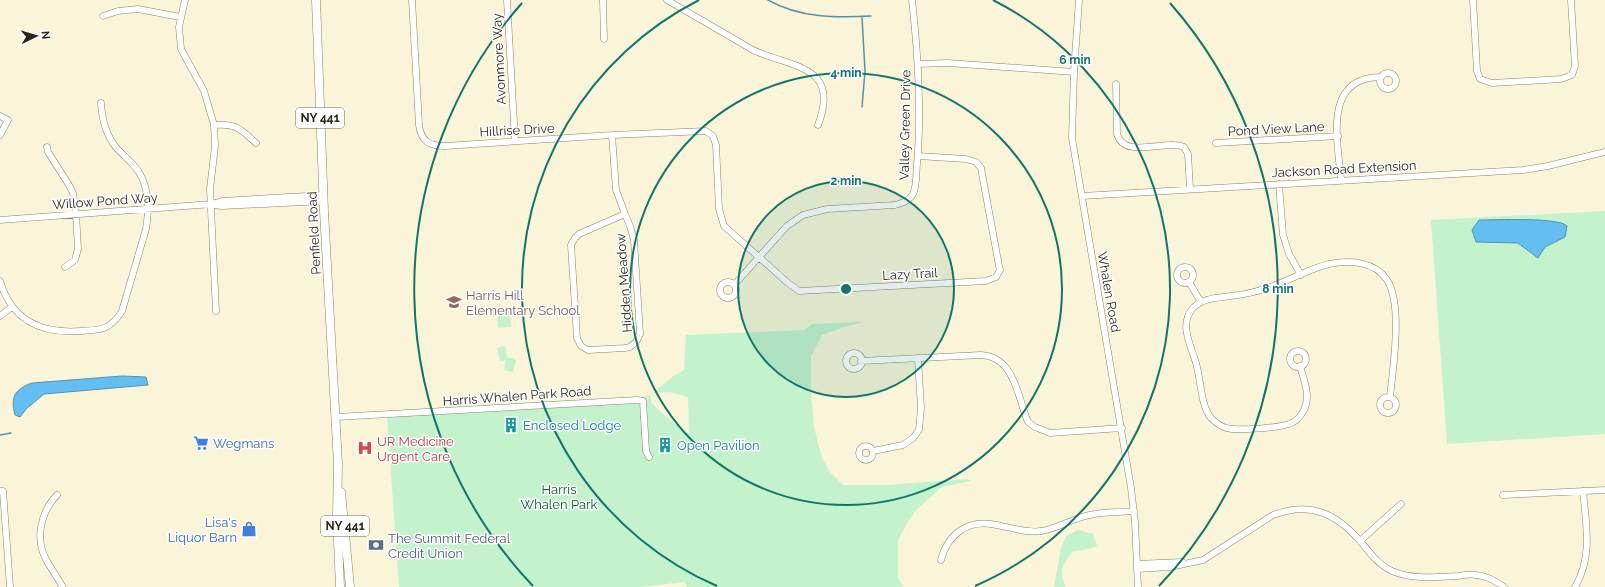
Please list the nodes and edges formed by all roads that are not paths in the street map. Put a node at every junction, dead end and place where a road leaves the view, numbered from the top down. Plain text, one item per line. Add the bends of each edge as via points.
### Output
1 (185, 0) edge
2 (316, 0) edge
3 (412, 0) edge
4 (507, 0) edge
5 (603, 0) edge
6 (667, 0) edge
7 (912, 0) edge
8 (1079, 0) edge
9 (1473, 0) edge
10 (1571, 0) edge
11 (103, 16) dead end
12 (180, 17) junction
13 (604, 39) dead end
14 (918, 64) junction
15 (1074, 72) junction
16 (1381, 77) dead end
17 (1116, 84) dead end
18 (101, 103) dead end
19 (0, 116) edge
20 (214, 125) junction
21 (818, 125) dead end
22 (612, 134) junction
23 (0, 135) edge
24 (1338, 136) junction
25 (514, 141) junction
26 (256, 143) dead end
27 (1216, 143) dead end
28 (47, 147) dead end
29 (1605, 152) edge
30 (918, 156) junction
31 (718, 174) joint
32 (1341, 180) junction
33 (1279, 184) junction
34 (1190, 189) junction
35 (1082, 196) junction
36 (324, 198) junction
37 (212, 204) junction
38 (147, 210) junction
39 (76, 214) junction
40 (625, 214) junction
41 (0, 220) edge
42 (758, 258) junction
43 (65, 267) dead end
44 (1301, 274) junction
45 (0, 281) edge
46 (1189, 282) dead end
47 (734, 285) dead end
48 (1201, 302) junction
49 (12, 306) junction
50 (216, 311) dead end
51 (0, 316) edge
52 (918, 359) junction
53 (861, 361) dead end
54 (1300, 366) dead end
55 (1390, 397) dead end
56 (336, 417) junction
57 (1122, 428) junction
58 (873, 451) dead end
59 (649, 457) dead end
60 (338, 464) junction
61 (1605, 490) edge
62 (0, 491) edge
63 (1583, 491) junction
64 (57, 495) dead end
65 (1503, 495) dead end
66 (1401, 504) dead end
67 (1134, 511) junction
68 (1360, 541) junction
69 (941, 560) dead end
70 (1137, 566) junction
71 (10, 587) edge
72 (63, 587) edge
73 (340, 587) edge
74 (350, 587) edge
75 (1138, 587) edge
76 (1504, 587) edge
77 (1575, 587) edge

1 - 12 street
2 - 36 main road, Penfield Road / NY 441
3 - 25 street, Hillrise Drive via 419,125 423,139 439,146
4 - 25 street, Avonmore Way
5 - 13 street
6 - 21 street via 753,50 810,71 821,84 824,99
7 - 14 street, Valley Green Drive
8 - 15 street, Whalen Road
9 - 10 street via 1476,71 1480,79 1492,83 1560,79 1572,75 1575,66
11 - 12 street via 138,9
12 - 20 street via 178,27 181,49 204,91
14 - 15 street via 948,63
14 - 30 street, Valley Green Drive
15 - 35 street, Whalen Road via 1072,138
16 - 24 street via 1367,78 1348,89 1338,109
17 - 34 street via 1117,134 1120,140 1134,148 1174,145 1184,147 1188,154
18 - 38 street via 103,121 110,138 143,180
19 - 23 street via 8,120
20 - 26 street via 236,126
20 - 37 street via 215,146 210,189
22 - 25 street, Hillrise Drive
22 - 31 street, Hillrise Drive via 706,131 715,139
22 - 40 street, Hidden Meadow via 616,190
24 - 27 street, Pond View Lane
24 - 32 street
28 - 39 street via 69,185
29 - 32 street, Jackson Road Extension via 1523,170
30 - 42 street, Valley Green Drive via 915,189 909,199 895,205 827,209 802,215 787,226
30 - 42 street, Lazy Trail via 971,160 981,168 999,266 999,274 994,279 986,282 799,291
31 - 42 street, Lazy Trail via 719,209 724,226
32 - 33 street, Jackson Road Extension
33 - 34 street, Jackson Road Extension
33 - 44 street via 1282,235 1289,254
34 - 35 street, Jackson Road Extension
35 - 57 street, Whalen Road
36 - 37 street, Willow Pond Way via 222,201
36 - 56 main road, Penfield Road / NY 441
37 - 38 street, Willow Pond Way
37 - 50 street
38 - 39 street, Willow Pond Way
38 - 49 street via 145,236 122,311 108,326 100,330 87,331 49,330 38,327 21,316
39 - 41 street, Willow Pond Way
39 - 43 street via 78,249 75,260
40 - 40 street, Hidden Meadow via 634,240 640,334 630,347 588,350 581,346 577,338 571,245 579,234
42 - 47 street, Valley Green Drive
44 - 48 street via 1252,292
44 - 55 street via 1322,266 1350,262 1374,268 1387,279 1392,294 1395,328
45 - 49 street
46 - 48 street
48 - 54 street via 1188,315 1186,329 1206,410 1217,423 1235,429 1282,426 1295,421 1304,411 1308,396
49 - 51 street
52 - 53 street
52 - 57 street via 981,354 997,358 1006,365 1012,376 1028,422 1040,430 1057,433
52 - 58 street via 921,413 919,430 903,445
56 - 59 street, Harris Whalen Park Road via 637,400 643,401 646,451
56 - 60 main road, Penfield Road / NY 441
57 - 67 street, Whalen Road
60 - 73 main road, Penfield Road / NY 441
60 - 74 main road, Penfield Road / NY 441
61 - 63 street
62 - 71 street via 3,490
63 - 65 street
63 - 77 street via 1588,552 1582,575
64 - 72 street via 45,511 40,526 40,540 47,563
66 - 68 street
67 - 69 street via 1090,515 1039,531 987,523 976,524 962,529 952,537
67 - 70 street, Whalen Road
68 - 70 street via 1343,524 1325,513 1294,509 1273,515 1211,556 1196,562 1170,567
68 - 76 street via 1378,562 1392,571 1425,577 1475,575 1495,581
70 - 75 street, Whalen Road

